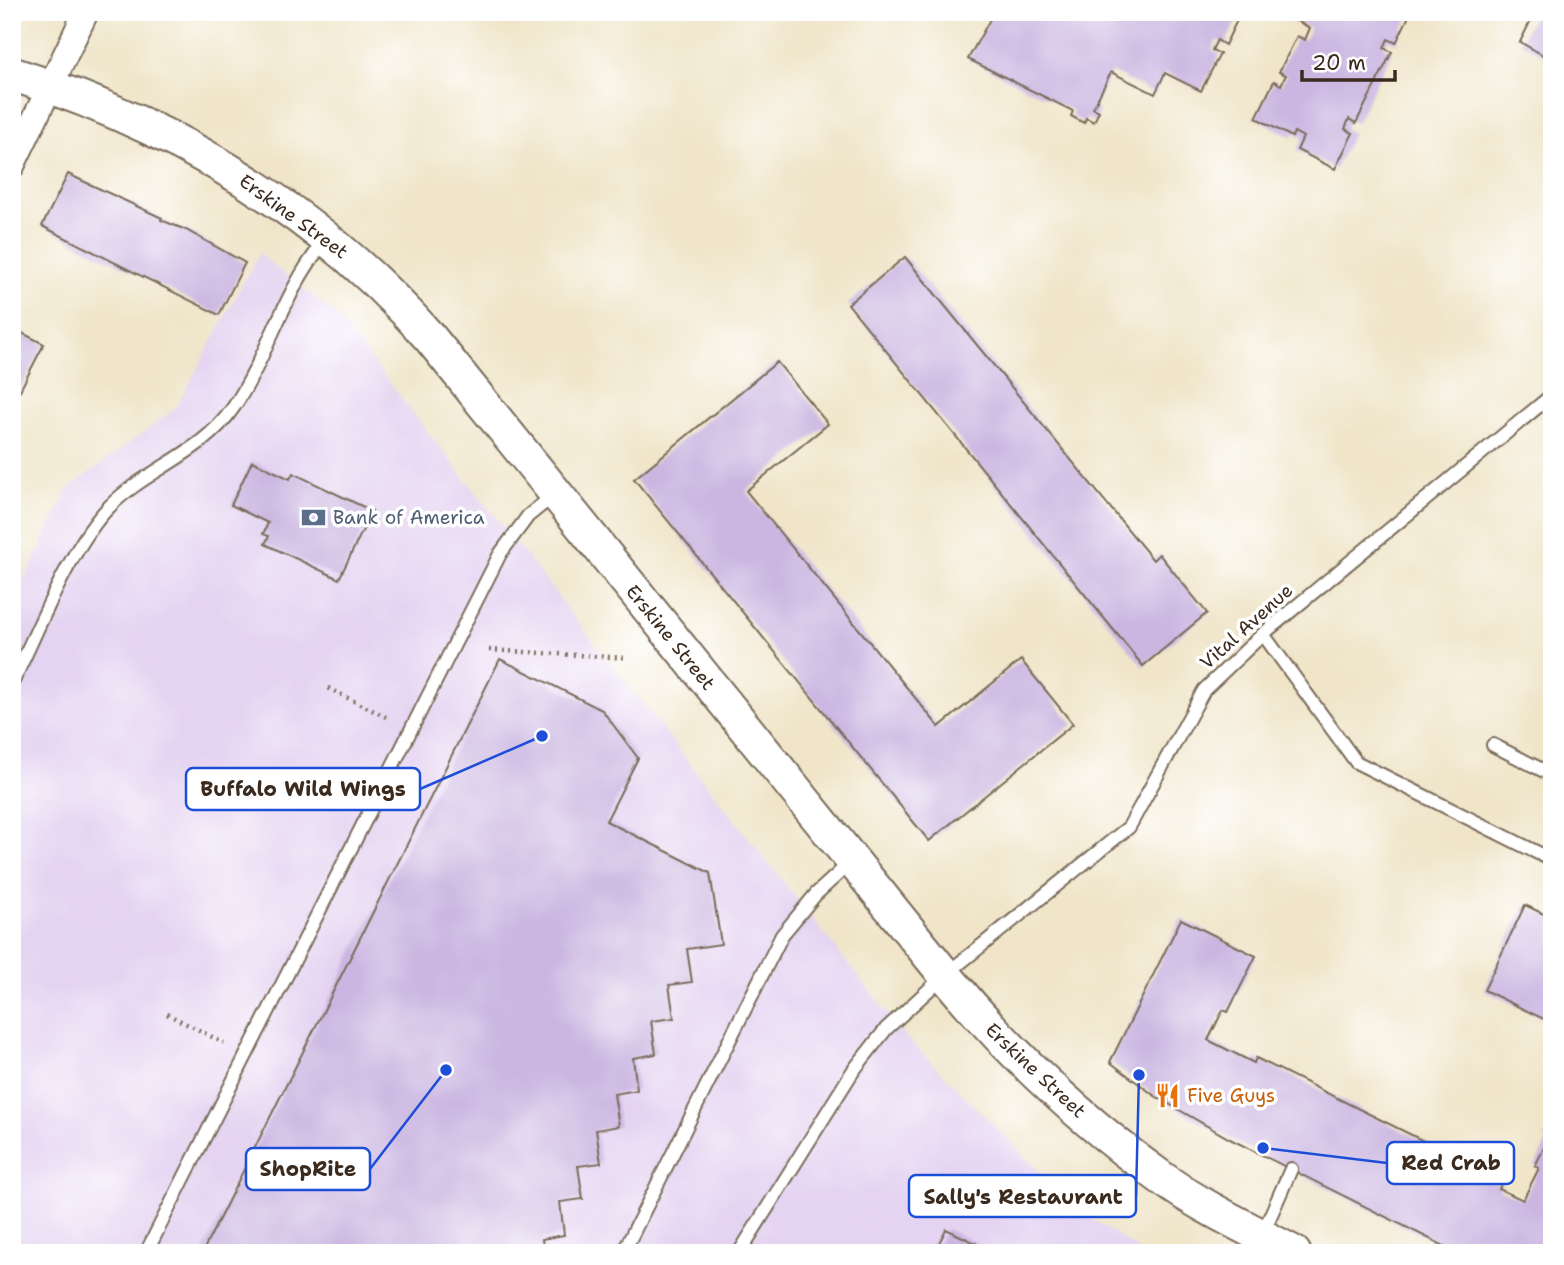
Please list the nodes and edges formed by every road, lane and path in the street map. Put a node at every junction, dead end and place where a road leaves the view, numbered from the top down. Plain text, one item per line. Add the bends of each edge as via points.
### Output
1 (86, 12) edge
2 (12, 74) edge
3 (50, 87) junction
4 (12, 166) edge
5 (328, 238) junction
6 (1552, 395) edge
7 (555, 494) junction
8 (1263, 634) junction
9 (489, 650) dead end
10 (628, 659) dead end
11 (12, 683) edge
12 (328, 688) dead end
13 (386, 717) dead end
14 (1493, 745) dead end
15 (1552, 775) edge
16 (1552, 860) edge
17 (852, 861) junction
18 (944, 975) junction
19 (167, 1014) dead end
20 (224, 1043) dead end
21 (1291, 1169) dead end
22 (1262, 1235) junction
23 (146, 1253) edge
24 (623, 1253) edge
25 (739, 1253) edge
26 (1294, 1253) edge

1 - 3 street
2 - 3 street, Erskine Street
3 - 4 street
3 - 5 street, Erskine Street via 188,147 274,198
5 - 7 street, Erskine Street via 408,313
5 - 11 lane via 298,279 224,419 201,442 117,499 89,530
6 - 8 lane, Vital Avenue
7 - 17 street, Erskine Street
7 - 23 lane via 528,516 500,554
8 - 16 lane via 1356,762
8 - 18 lane, Vital Avenue via 1204,690 1129,827
9 - 10 path
12 - 13 path
14 - 15 lane
17 - 18 street, Erskine Street
17 - 24 lane via 782,935
18 - 22 street, Erskine Street via 1053,1092 1164,1180
18 - 25 lane, Vital Avenue via 868,1049
19 - 20 path
21 - 22 lane
22 - 26 street, Erskine Street

